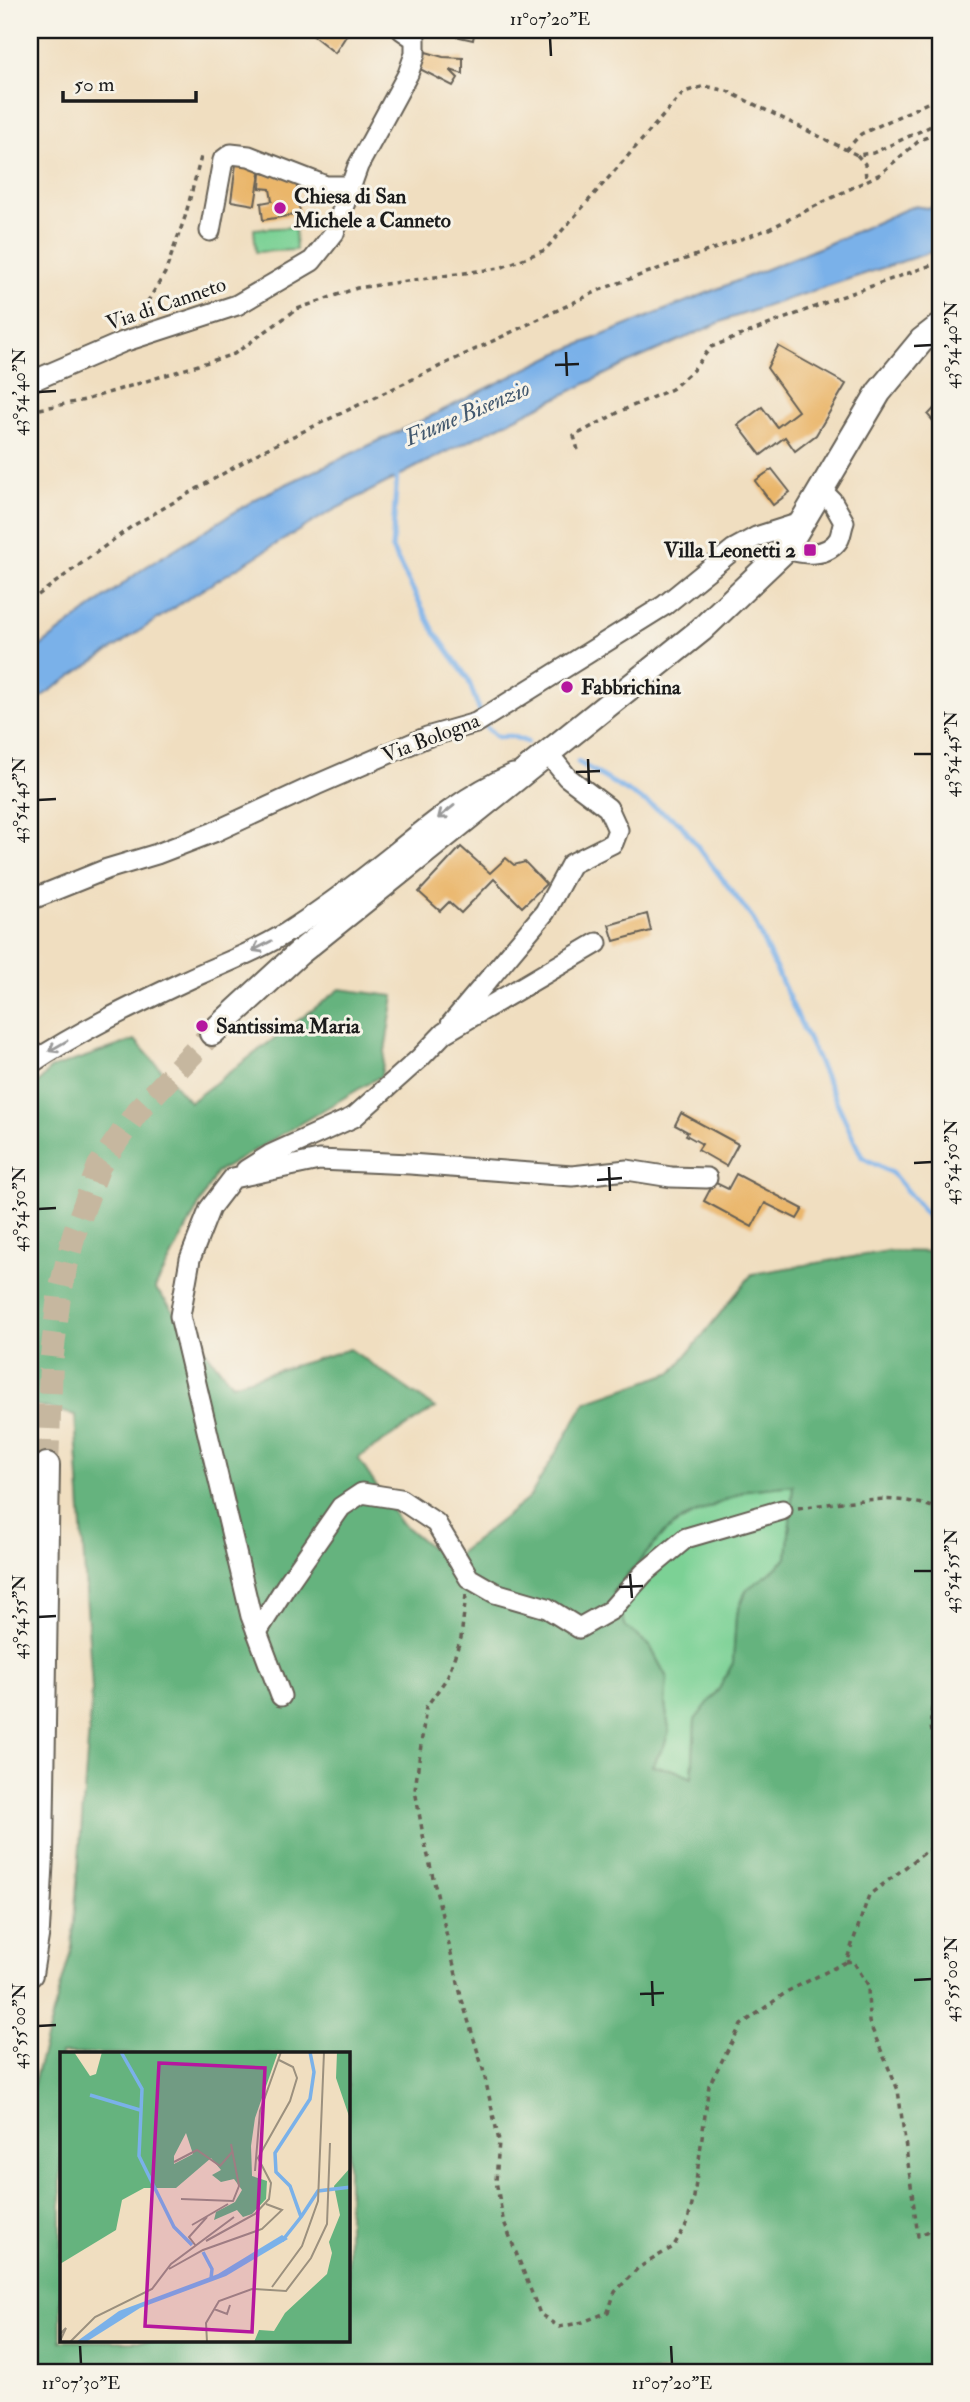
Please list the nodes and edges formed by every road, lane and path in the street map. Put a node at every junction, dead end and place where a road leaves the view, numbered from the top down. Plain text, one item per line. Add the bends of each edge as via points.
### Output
1 (402, 30) edge
2 (940, 97) edge
3 (940, 122) edge
4 (940, 132) edge
5 (846, 150) junction
6 (857, 155) junction
7 (201, 157) dead end
8 (866, 181) junction
9 (351, 186) junction
10 (210, 231) dead end
11 (940, 262) edge
12 (940, 326) edge
13 (123, 342) junction
14 (30, 382) edge
15 (30, 411) edge
16 (578, 450) dead end
17 (821, 490) junction
18 (803, 522) junction
19 (786, 549) junction
20 (30, 601) edge
21 (547, 752) junction
22 (527, 768) junction
23 (30, 900) edge
24 (597, 943) dead end
25 (212, 1033) tunnel mouth
26 (444, 1033) junction
27 (30, 1064) edge
28 (233, 1178) junction
29 (707, 1178) dead end
30 (47, 1465) tunnel mouth
31 (782, 1510) joint
32 (940, 1510) edge
33 (468, 1578) junction
34 (257, 1632) junction
35 (940, 1689) edge
36 (281, 1696) dead end
37 (940, 1755) edge
38 (940, 1841) edge
39 (846, 1962) junction
40 (30, 1974) edge
41 (940, 2226) edge

1 - 9 street, Via di Canneto via 415,39 415,54
2 - 5 path via 861,134
3 - 6 path via 873,153
4 - 8 path via 920,140
5 - 6 path
5 - 15 path via 727,91 705,86 684,92 545,250 500,268 357,288 297,309 234,354 85,400
6 - 8 path via 865,164
7 - 13 path via 165,273
8 - 20 path via 769,229 602,289 262,451 131,527
9 - 10 street via 326,186 249,156 231,154 223,160
9 - 13 street, Via di Canneto via 334,233 312,261 237,305
11 - 16 path via 711,347 672,389 574,436
12 - 17 main road via 922,340 878,392
13 - 14 street, Via di Canneto
17 - 18 main road
17 - 19 street via 844,522 839,540 825,551 808,555
18 - 19 main road
18 - 23 street, Via Bologna via 734,549 664,605 476,723 427,737 215,832
19 - 21 main road via 701,630
21 - 22 main road
21 - 26 street via 567,777 608,808 618,830 613,843 571,864 545,912
22 - 25 main road via 299,953
22 -> 27 street via 459,802 283,935 150,998
24 - 26 street
26 - 28 street via 354,1117
28 - 29 street via 319,1160 572,1176 627,1170
28 - 34 street via 210,1208 190,1259 180,1315
30 - 40 main road via 41,1854
31 - 32 path via 863,1499 920,1502
31 - 33 street via 686,1538 644,1573 611,1610 579,1628 547,1608 495,1593
33 - 34 street via 436,1523 400,1499 362,1493 341,1507
33 - 39 path via 461,1638 447,1678 426,1707 415,1790 499,2141 496,2181 503,2220 540,2314 559,2327 608,2312 615,2292 638,2268 673,2247 687,2224 694,2197 709,2085 741,2025 788,1991
34 - 36 street
35 - 37 path via 930,1726
38 - 39 path via 869,1895
39 - 41 path via 853,1961 868,1985 869,2022 898,2090 918,2236

